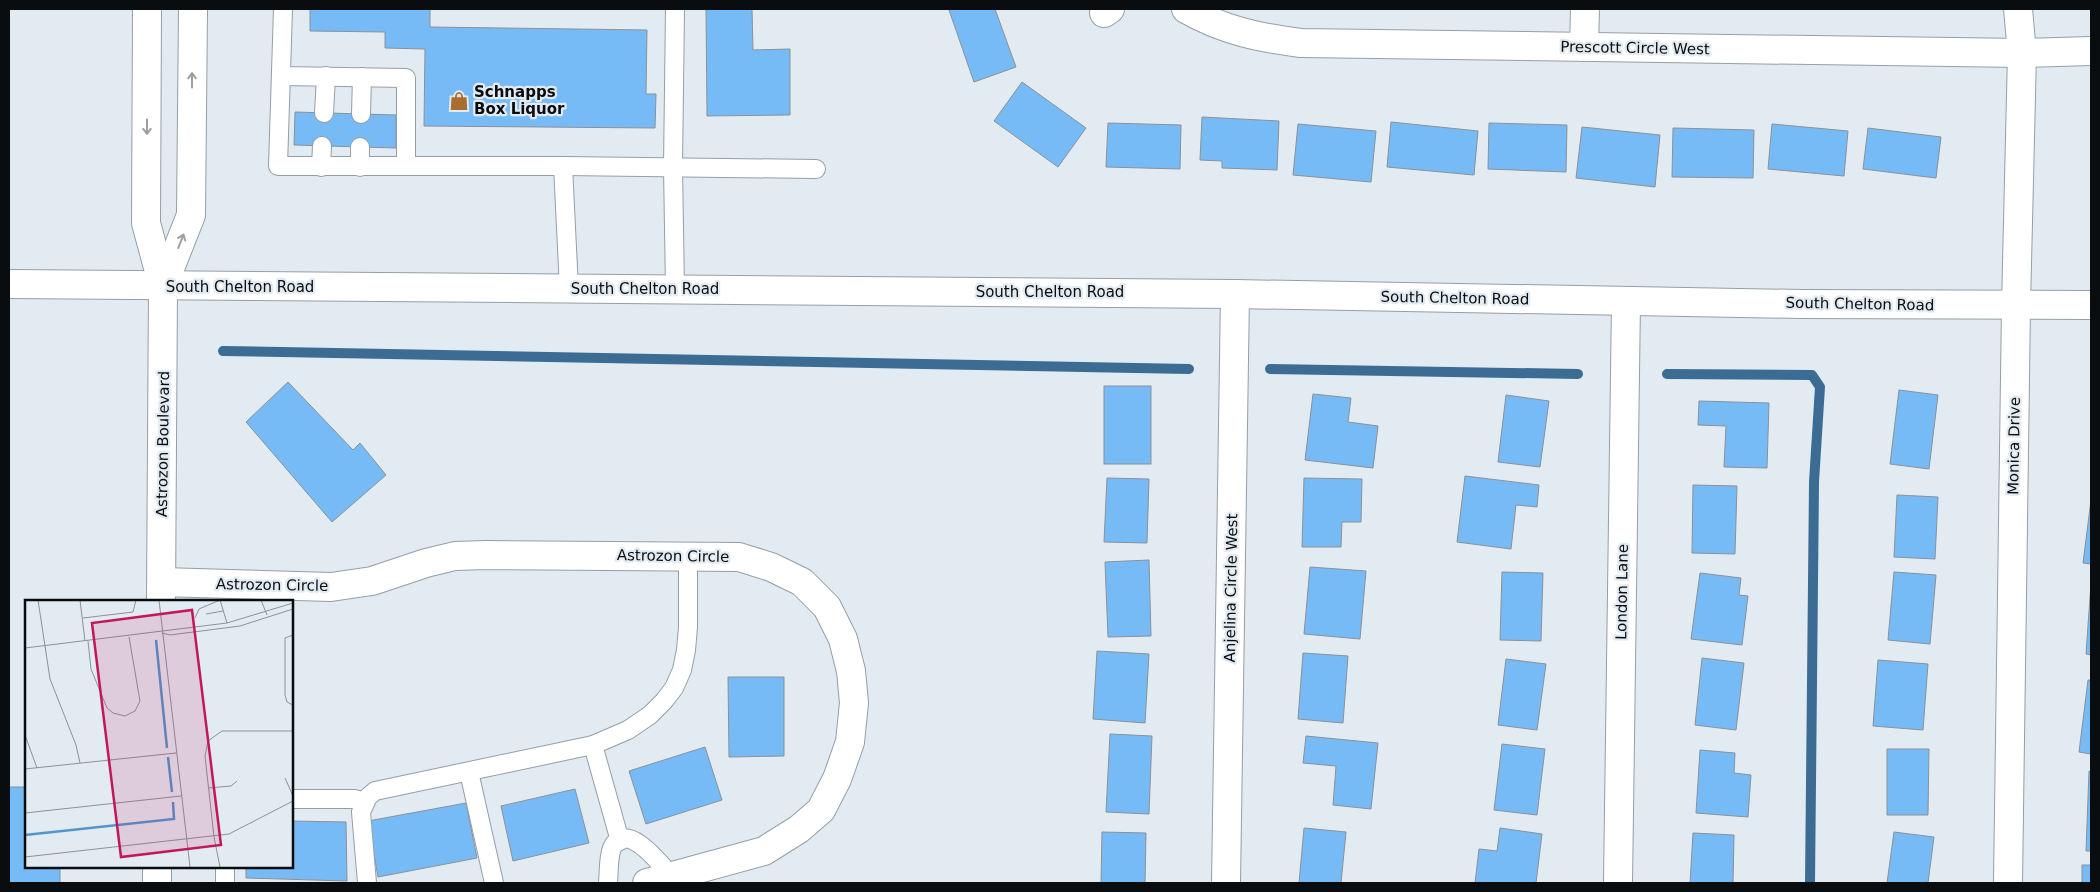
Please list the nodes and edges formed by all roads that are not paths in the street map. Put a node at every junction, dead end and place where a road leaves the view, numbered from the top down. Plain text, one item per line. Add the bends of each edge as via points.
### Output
1 (147, 9) edge
2 (193, 9) edge
3 (283, 9) edge
4 (675, 9) edge
5 (1186, 9) edge
6 (1584, 9) edge
7 (2018, 9) edge
8 (1584, 47) junction
9 (2091, 51) edge
10 (2022, 53) junction
11 (281, 76) junction
12 (326, 76) junction
13 (362, 77) junction
14 (324, 113) dead end
15 (362, 114) dead end
16 (322, 146) dead end
17 (360, 148) dead end
18 (360, 166) junction
19 (406, 166) junction
20 (564, 166) junction
21 (321, 167) junction
22 (673, 167) junction
23 (816, 169) dead end
24 (9, 284) edge
25 (163, 286) junction
26 (569, 289) junction
27 (675, 289) junction
28 (1235, 294) junction
29 (1626, 301) junction
30 (2091, 305) edge
31 (2016, 306) junction
32 (688, 557) junction
33 (162, 591) edge
34 (593, 745) junction
35 (469, 772) junction
36 (292, 799) edge
37 (365, 802) junction
38 (620, 841) junction
39 (157, 867) edge
40 (225, 867) edge
41 (659, 880) edge
42 (157, 883) edge
43 (224, 883) edge
44 (367, 883) edge
45 (494, 883) edge
46 (608, 883) edge
47 (1226, 883) edge
48 (1618, 883) edge
49 (2008, 883) edge

1 -> 25 street, Astrozon Boulevard via 146,223
25 -> 2 street, Astrozon Boulevard via 191,215
3 - 11 lane
4 - 22 lane
5 - 8 street, Prescott Circle West via 1234,31 1301,43
6 - 8 street
7 - 10 street, Monica Drive
8 - 10 street, Prescott Circle West
9 - 10 street, Prescott Circle West
10 - 31 street, Monica Drive
11 - 12 lane
11 - 21 lane via 278,166
12 - 13 lane
12 - 14 lane
13 - 15 lane
13 - 19 lane via 406,78
16 - 21 lane
17 - 18 lane
18 - 19 lane
18 - 21 lane
19 - 20 lane
20 - 22 lane
20 - 26 lane
22 - 23 lane
22 - 27 lane
24 - 25 street, South Chelton Road
25 - 26 street, South Chelton Road
25 - 33 street, Astrozon Boulevard
26 - 27 street, South Chelton Road
27 - 28 street, South Chelton Road
28 - 29 street, South Chelton Road
28 - 47 street, Anjelina Circle West
29 - 31 street, South Chelton Road
29 - 48 street, London Lane
30 - 31 street, South Chelton Road
31 - 49 street, Monica Drive
32 - 33 street, Astrozon Circle via 456,556 372,581 331,587
32 - 34 lane via 686,650 674,688 664,701 628,730
32 - 41 street, Astrozon Circle via 739,557 771,567 802,582 827,607 843,639 854,703 850,742 837,780 821,810 799,829 764,851
34 - 35 lane
34 - 38 lane
35 - 37 lane via 382,788
35 - 45 lane
36 - 37 lane via 354,799
37 - 44 lane via 361,825
38 - 41 lane via 633,839 641,844
38 - 46 lane via 612,849
39 - 42 street
40 - 43 lane

